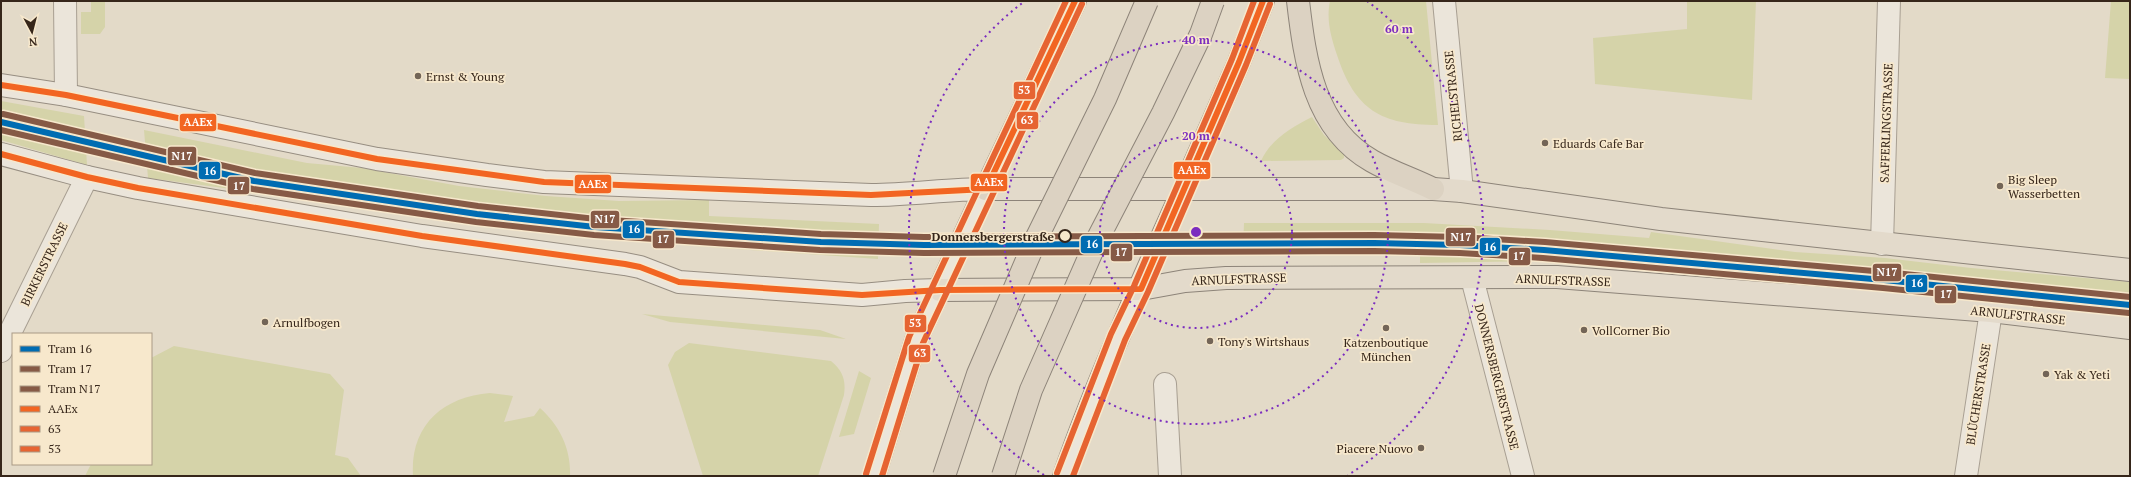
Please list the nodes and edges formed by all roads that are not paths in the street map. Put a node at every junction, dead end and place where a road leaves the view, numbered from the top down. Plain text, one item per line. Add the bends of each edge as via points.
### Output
1 (66, 1) edge
2 (1076, 1) edge
3 (1147, 1) edge
4 (1213, 1) edge
5 (1263, 1) edge
6 (1298, 1) edge
7 (1444, 1) edge
8 (1889, 1) edge
9 (1, 85) edge
10 (66, 95) junction
11 (1, 154) edge
12 (86, 177) junction
13 (986, 189) junction
14 (1433, 189) junction
15 (1183, 190) junction
16 (1462, 191) junction
17 (1882, 244) junction
18 (2130, 270) edge
19 (1472, 278) junction
20 (1141, 289) junction
21 (940, 290) junction
22 (1991, 311) junction
23 (2130, 328) edge
24 (1, 351) edge
25 (1165, 384) dead end
26 (874, 476) edge
27 (944, 476) edge
28 (1003, 476) edge
29 (1064, 476) edge
30 (1170, 476) edge
31 (1523, 476) edge
32 (1966, 476) edge

1 - 10 main road
2 - 13 highway
3 - 27 highway, bridge via 1106,99 1036,239 981,367
4 - 28 highway, bridge via 1201,34 1163,113 1096,242 1031,390
5 - 15 highway
6 - 14 highway via 1309,71 1320,104 1336,130 1350,145 1372,160
7 - 16 main road, RICHELSTRASSE
8 - 17 main road, SAFFERLINGSTRASSE
9 - 10 main road
10 - 13 main road via 377,159 544,182 871,195
11 - 12 main road, ARNULFSTRASSE
12 - 21 main road, ARNULFSTRASSE via 332,221 626,264 679,282 862,295
12 - 24 main road, BIRKERSTRASSE
13 - 15 main road
13 - 21 main road
14 - 15 main road
14 - 16 main road
15 - 20 main road
16 - 17 main road via 1661,219
17 - 18 main road
19 - 20 main road, ARNULFSTRASSE via 1226,278
19 - 22 main road, ARNULFSTRASSE via 1569,278
19 - 31 main road, DONNERSBERGERSTRASSE
20 - 21 main road, ARNULFSTRASSE
20 - 29 main road via 1118,337
21 - 26 main road via 916,340
22 - 23 main road, ARNULFSTRASSE
22 - 32 main road, BLÜCHERSTRASSE
25 - 30 main road

